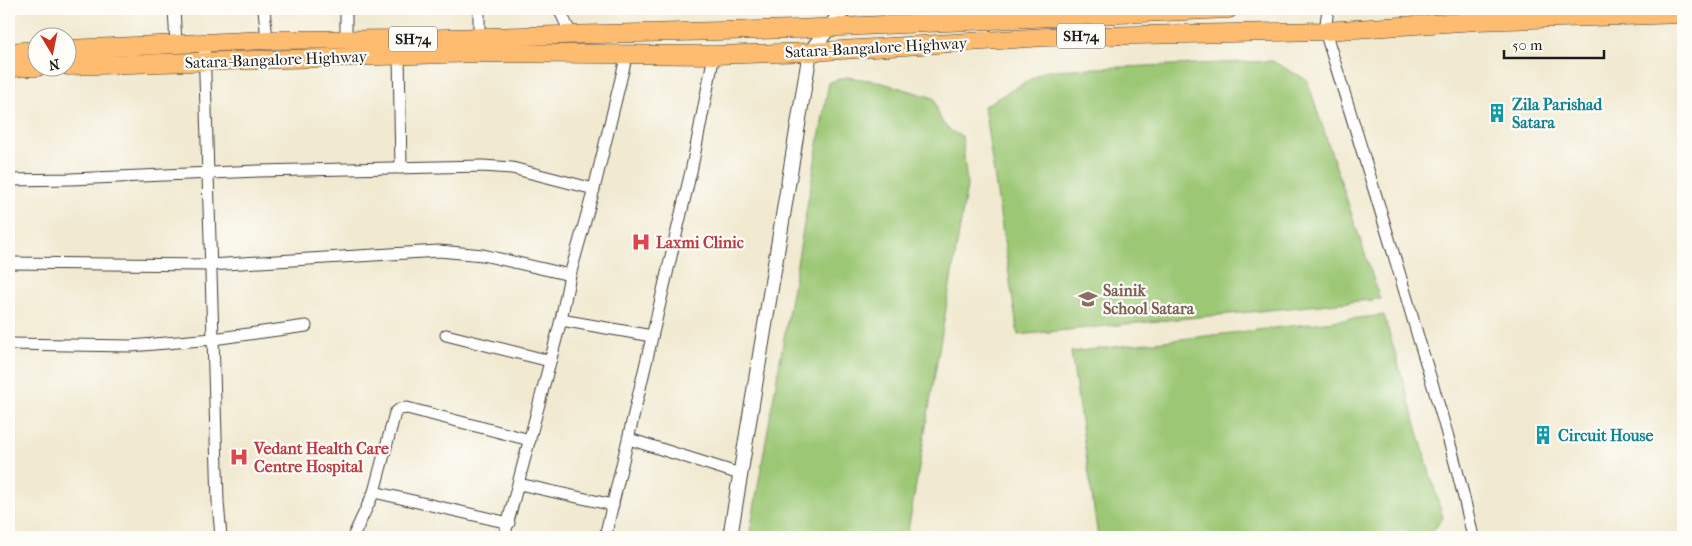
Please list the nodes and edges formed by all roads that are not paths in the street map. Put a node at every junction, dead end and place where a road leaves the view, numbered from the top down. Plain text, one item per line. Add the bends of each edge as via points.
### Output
1 (174, 9) edge
2 (264, 9) edge
3 (346, 9) edge
4 (480, 9) edge
5 (560, 9) edge
6 (844, 9) edge
7 (1229, 9) edge
8 (1328, 9) edge
9 (1683, 14) edge
10 (830, 27) junction
11 (1325, 31) junction
12 (571, 34) junction
13 (479, 37) junction
14 (267, 40) junction
15 (346, 40) junction
16 (204, 43) junction
17 (176, 44) junction
18 (78, 49) edge
19 (28, 51) edge
20 (9, 52) edge
21 (810, 52) junction
22 (627, 54) junction
23 (399, 55) junction
24 (714, 55) junction
25 (204, 61) junction
26 (78, 66) edge
27 (28, 67) edge
28 (9, 68) edge
29 (401, 168) junction
30 (207, 174) junction
31 (9, 180) edge
32 (594, 189) junction
33 (9, 263) edge
34 (210, 265) junction
35 (570, 274) junction
36 (561, 320) junction
37 (306, 326) dead end
38 (446, 335) dead end
39 (652, 336) junction
40 (213, 339) junction
41 (9, 344) edge
42 (550, 361) junction
43 (629, 439) junction
44 (530, 440) junction
45 (740, 474) junction
46 (519, 484) junction
47 (374, 492) junction
48 (613, 505) junction
49 (509, 523) junction
50 (218, 536) edge
51 (353, 537) edge
52 (504, 537) edge
53 (606, 537) edge
54 (730, 537) edge
55 (1473, 537) edge

1 - 17 street
2 - 14 street
3 - 15 street
4 - 13 street
5 - 12 street
6 - 10 street
7 - 10 main road, Satara-Bangalore Highway / SH74
8 - 11 street
9 - 11 main road, Satara-Bangalore Highway / SH74 via 1477,21
10 - 12 main road, Satara-Bangalore Highway / SH74
10 - 21 street
11 - 21 main road, Satara-Bangalore Highway / SH74 via 1046,37
11 - 55 street via 1434,388
12 - 13 main road, Satara-Bangalore Highway / SH74
13 - 15 main road, Satara-Bangalore Highway / SH74
14 - 15 main road, Satara-Bangalore Highway / SH74
14 - 16 main road, Satara-Bangalore Highway / SH74
16 - 17 main road, Satara-Bangalore Highway / SH74
16 - 25 street
17 - 18 main road, Satara-Bangalore Highway / SH74
19 - 20 main road
21 - 24 main road, Satara-Bangalore Highway / SH74
21 - 45 street
22 - 23 main road, Satara-Bangalore Highway / SH74
22 - 24 main road, Satara-Bangalore Highway / SH74
22 - 32 street
23 - 25 main road, Satara-Bangalore Highway / SH74
23 - 29 street
24 - 39 street via 692,167
25 - 26 main road, Satara-Bangalore Highway / SH74
25 - 30 street
27 - 28 main road
29 - 30 street
29 - 32 street via 512,168
30 - 31 street
30 - 34 street
32 - 35 street
33 - 34 street
34 - 35 street via 440,251 483,255
34 - 40 street
35 - 36 street
36 - 39 street
36 - 42 street
37 - 40 street
38 - 42 street
39 - 43 street
40 - 41 street via 131,346
40 - 50 street
42 - 44 street
43 - 45 street
43 - 48 street
44 - 46 street
44 - 47 street via 407,408 400,409 395,413
45 - 54 street
46 - 48 street
46 - 49 street
47 - 49 street
47 - 51 street
48 - 53 street
49 - 52 street

